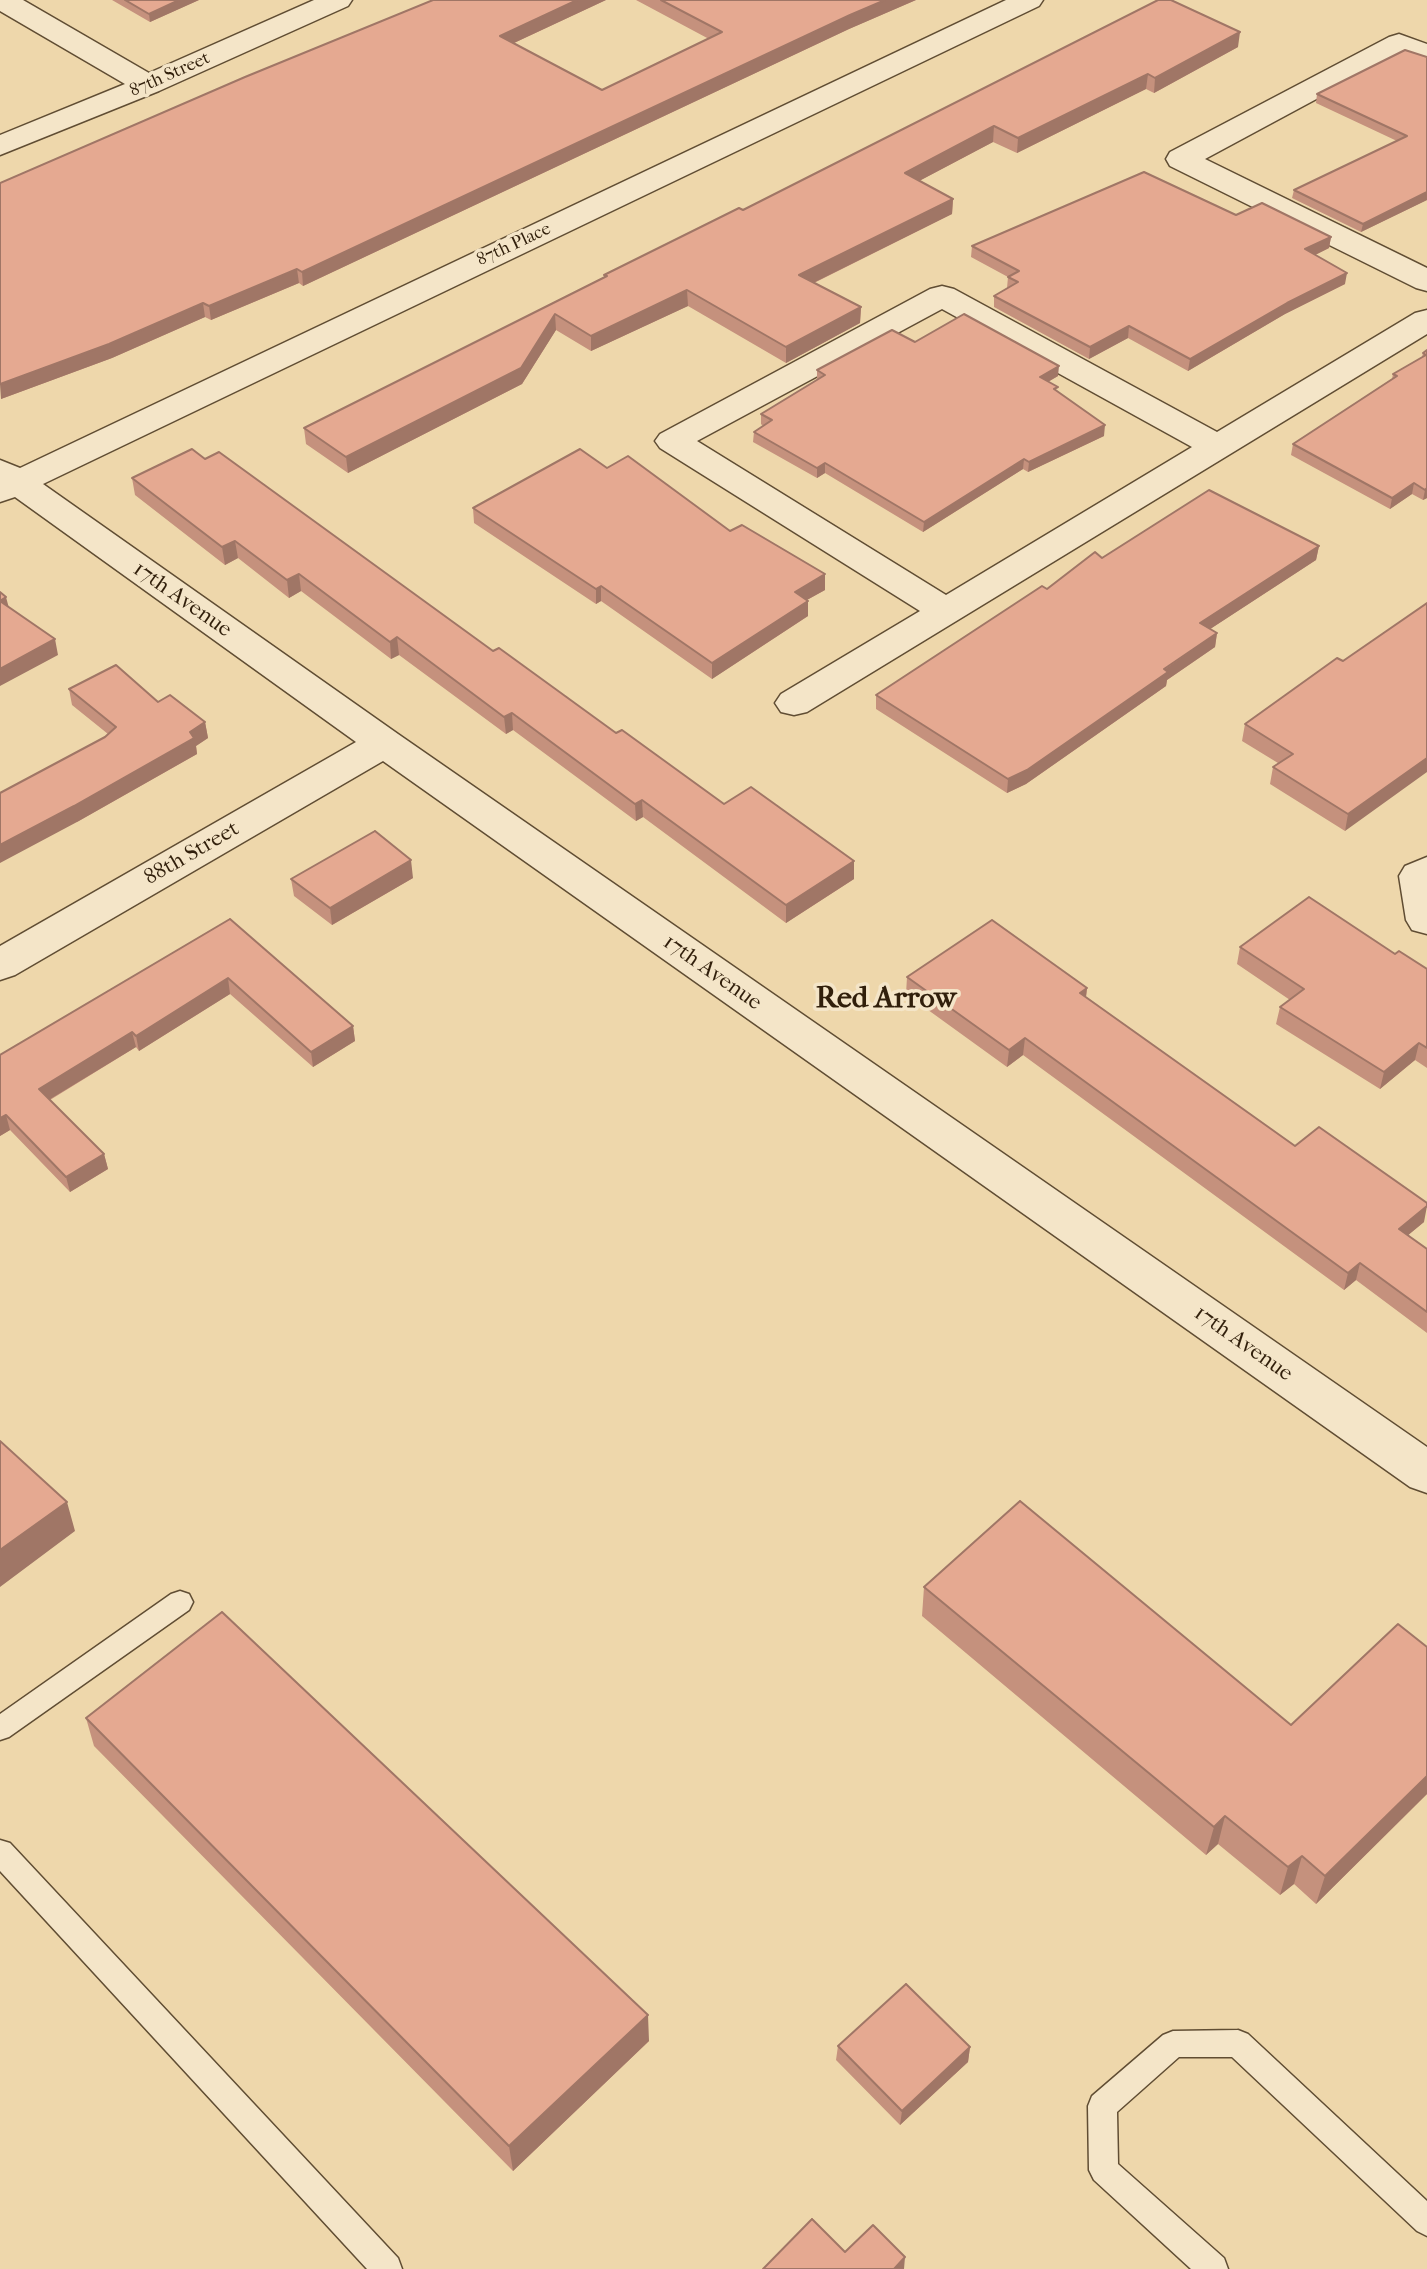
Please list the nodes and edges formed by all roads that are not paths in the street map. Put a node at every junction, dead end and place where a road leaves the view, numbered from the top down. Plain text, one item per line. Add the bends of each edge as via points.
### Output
1 (2, 0) edge
2 (338, 0) edge
3 (1029, 0) edge
4 (1427, 55) edge
5 (148, 85) junction
6 (0, 146) edge
7 (1427, 281) edge
8 (1427, 320) edge
9 (1218, 447) junction
10 (5, 481) edge
11 (946, 611) junction
12 (794, 703) dead end
13 (384, 743) junction
14 (1423, 874) edge
15 (1427, 920) edge
16 (0, 965) edge
17 (1427, 1473) edge
18 (180, 1602) dead end
19 (0, 1729) edge
20 (0, 1852) edge
21 (1427, 2221) edge
22 (387, 2269) edge
23 (1213, 2269) edge

1 - 5 street
2 - 5 street, 87th Street
3 - 10 street, 87th Place
4 - 7 street via 1399,43 1181,159
5 - 6 street, 87th Street
8 - 9 street
9 - 11 street
9 - 11 street via 942,296 672,441
10 - 13 street, 17th Avenue
11 - 12 street
13 - 16 street, 88th Street
13 - 17 street, 17th Avenue
14 - 15 street
18 - 19 lane
20 - 22 lane
21 - 23 lane via 1238,2043 1173,2044 1102,2106 1104,2170

